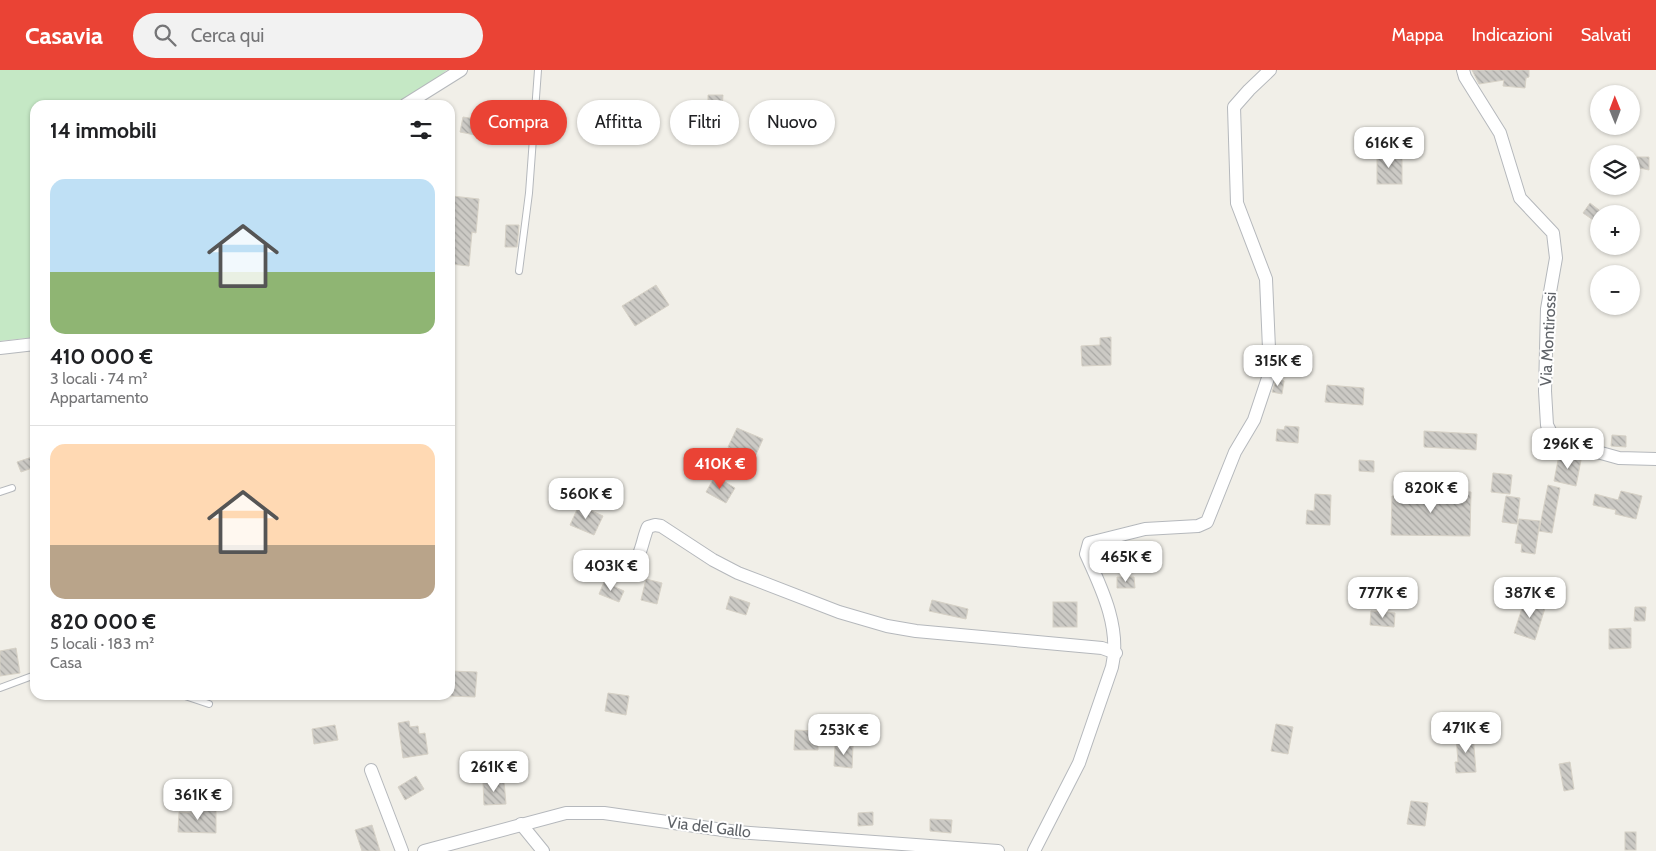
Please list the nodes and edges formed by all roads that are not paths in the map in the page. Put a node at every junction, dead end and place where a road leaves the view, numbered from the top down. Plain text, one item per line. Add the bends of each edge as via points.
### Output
1 (461, 70) edge
2 (538, 70) edge
3 (1270, 70) edge
4 (1463, 70) edge
5 (413, 100) edge
6 (519, 271) dead end
7 (30, 345) edge
8 (0, 348) edge
9 (1656, 459) edge
10 (12, 488) dead end
11 (0, 492) edge
12 (611, 560) dead end
13 (1116, 653) junction
14 (30, 677) edge
15 (0, 688) edge
16 (197, 700) edge
17 (209, 704) dead end
18 (371, 770) dead end
19 (521, 824) junction
20 (402, 851) edge
21 (424, 851) edge
22 (542, 851) edge
23 (998, 851) edge
24 (1034, 851) edge

1 - 5 street
2 - 6 lane via 529,193
3 - 13 street via 1234,107 1237,203 1266,279 1270,372 1254,420 1235,452 1207,522 1198,526 1145,530 1090,543 1086,554 1101,587 1114,629
4 - 9 street, Via Montirossi via 1464,77 1500,134 1520,198 1553,233 1556,258 1547,309 1547,425 1552,435 1583,448 1619,458
7 - 8 street
10 - 11 lane
12 - 13 street via 636,561 648,527 661,526 738,573 886,626 1102,648
13 - 24 street via 1079,763
14 - 15 lane
16 - 17 lane
18 - 20 street
19 - 21 street, Via del Gallo
19 - 22 street
19 - 23 street, Via del Gallo via 566,813 604,813 736,832

